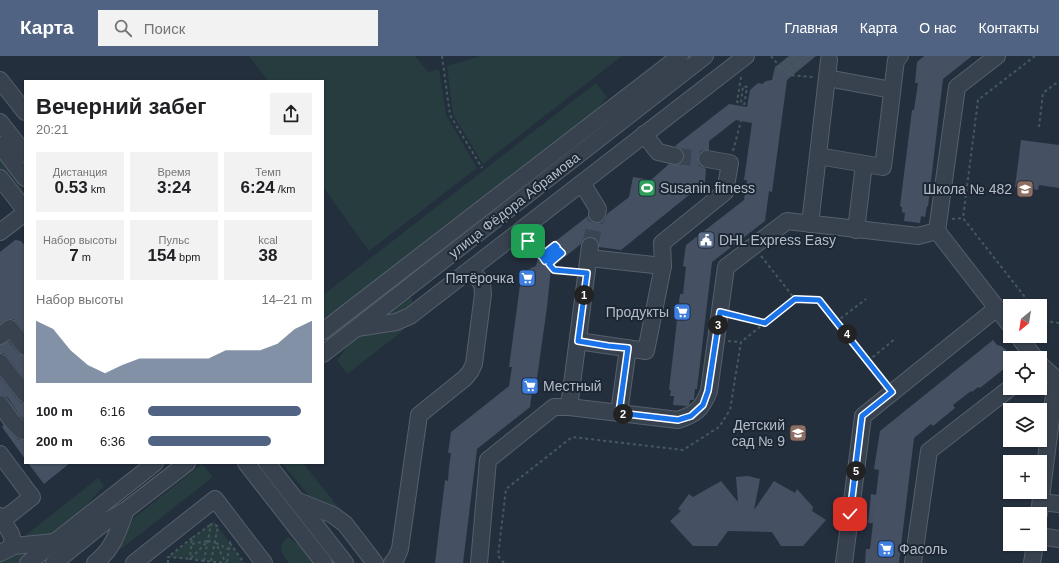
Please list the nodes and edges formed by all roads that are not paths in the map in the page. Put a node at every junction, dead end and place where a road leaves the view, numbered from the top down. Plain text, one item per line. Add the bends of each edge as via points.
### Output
1 (680, 56) edge
2 (705, 56) edge
3 (746, 56) edge
4 (900, 56) edge
5 (997, 56) edge
6 (829, 60) dead end
7 (827, 78) junction
8 (0, 80) edge
9 (892, 90) junction
10 (24, 111) edge
11 (0, 122) edge
12 (644, 134) junction
13 (0, 145) edge
14 (24, 153) edge
15 (675, 156) tunnel mouth
16 (818, 156) junction
17 (707, 159) tunnel mouth
18 (864, 164) junction
19 (24, 177) edge
20 (0, 178) edge
21 (582, 183) junction
22 (24, 210) edge
23 (24, 212) edge
24 (598, 214) tunnel mouth
25 (810, 224) junction
26 (856, 230) junction
27 (937, 231) junction
28 (0, 232) edge
29 (663, 266) junction
30 (471, 269) junction
31 (997, 308) junction
32 (1003, 316) edge
33 (356, 328) junction
34 (324, 330) edge
35 (0, 336) edge
36 (578, 341) junction
37 (1023, 343) edge
38 (24, 346) edge
39 (628, 348) junction
40 (1030, 351) edge
41 (324, 353) edge
42 (0, 362) edge
43 (1047, 370) edge
44 (1058, 379) edge
45 (24, 393) edge
46 (1003, 393) edge
47 (0, 404) edge
48 (569, 407) junction
49 (619, 413) junction
50 (24, 430) edge
51 (0, 454) edge
52 (154, 464) edge
53 (186, 464) edge
54 (247, 464) edge
55 (268, 464) edge
56 (295, 500) junction
57 (1059, 504) edge
58 (1040, 507) edge
59 (1045, 507) edge
60 (126, 510) junction
61 (2, 518) edge
62 (1047, 537) edge
63 (1059, 539) edge
64 (54, 542) junction
65 (7, 549) edge
66 (1034, 551) edge
67 (28, 563) edge
68 (54, 563) edge
69 (95, 563) edge
70 (134, 563) edge
71 (264, 563) edge
72 (324, 563) edge
73 (345, 563) edge
74 (375, 563) edge
75 (392, 563) edge
76 (479, 563) edge
77 (844, 563) edge
78 (913, 563) edge
79 (1032, 563) edge

1 - 34 street, улица Фёдора Абрамова
2 - 33 street, улица Фёдора Абрамова
3 - 12 street
4 - 9 street via 896,60
5 - 27 street via 957,87
6 - 7 street
7 - 9 street
7 - 16 street
8 - 10 street
9 - 18 street via 883,166
11 - 14 street
12 - 15 street via 658,152
12 - 21 street
13 - 19 street
16 - 18 street
16 - 25 street
17 - 29 street via 730,163 725,192 662,243
18 - 26 street
20 - 22 street
21 - 24 street via 598,209
21 - 30 street
23 - 28 street
25 - 26 street
25 - 49 street via 787,221 726,267 708,391 703,405 691,416 678,420
26 - 27 street via 918,236
27 - 31 street
29 - 36 street via 589,259
29 - 39 street via 646,351
30 - 33 street via 404,320
30 - 75 street via 482,284 484,294 474,364 465,378 418,415 400,549
31 - 32 street
31 - 77 street via 862,416
33 - 41 street, улица Фёдора Абрамова
35 - 38 street via 10,328
36 - 39 street
36 - 48 street
37 - 40 street
39 - 49 street
42 - 45 street
43 - 44 street
44 - 58 street
46 - 78 street via 929,451
47 - 50 street via 12,421 22,431
48 - 49 street
48 - 76 street via 554,407 488,460
51 - 61 street via 32,497
52 - 64 street
53 - 60 street
54 - 72 street
55 - 56 street
56 - 73 street
56 - 74 street via 333,515 345,524
57 - 59 street
60 - 68 street via 105,522
60 - 69 street via 111,547
61 - 65 street via 11,534
62 - 63 street
64 - 65 street
64 - 67 street
66 - 79 street
70 - 71 street via 215,499

